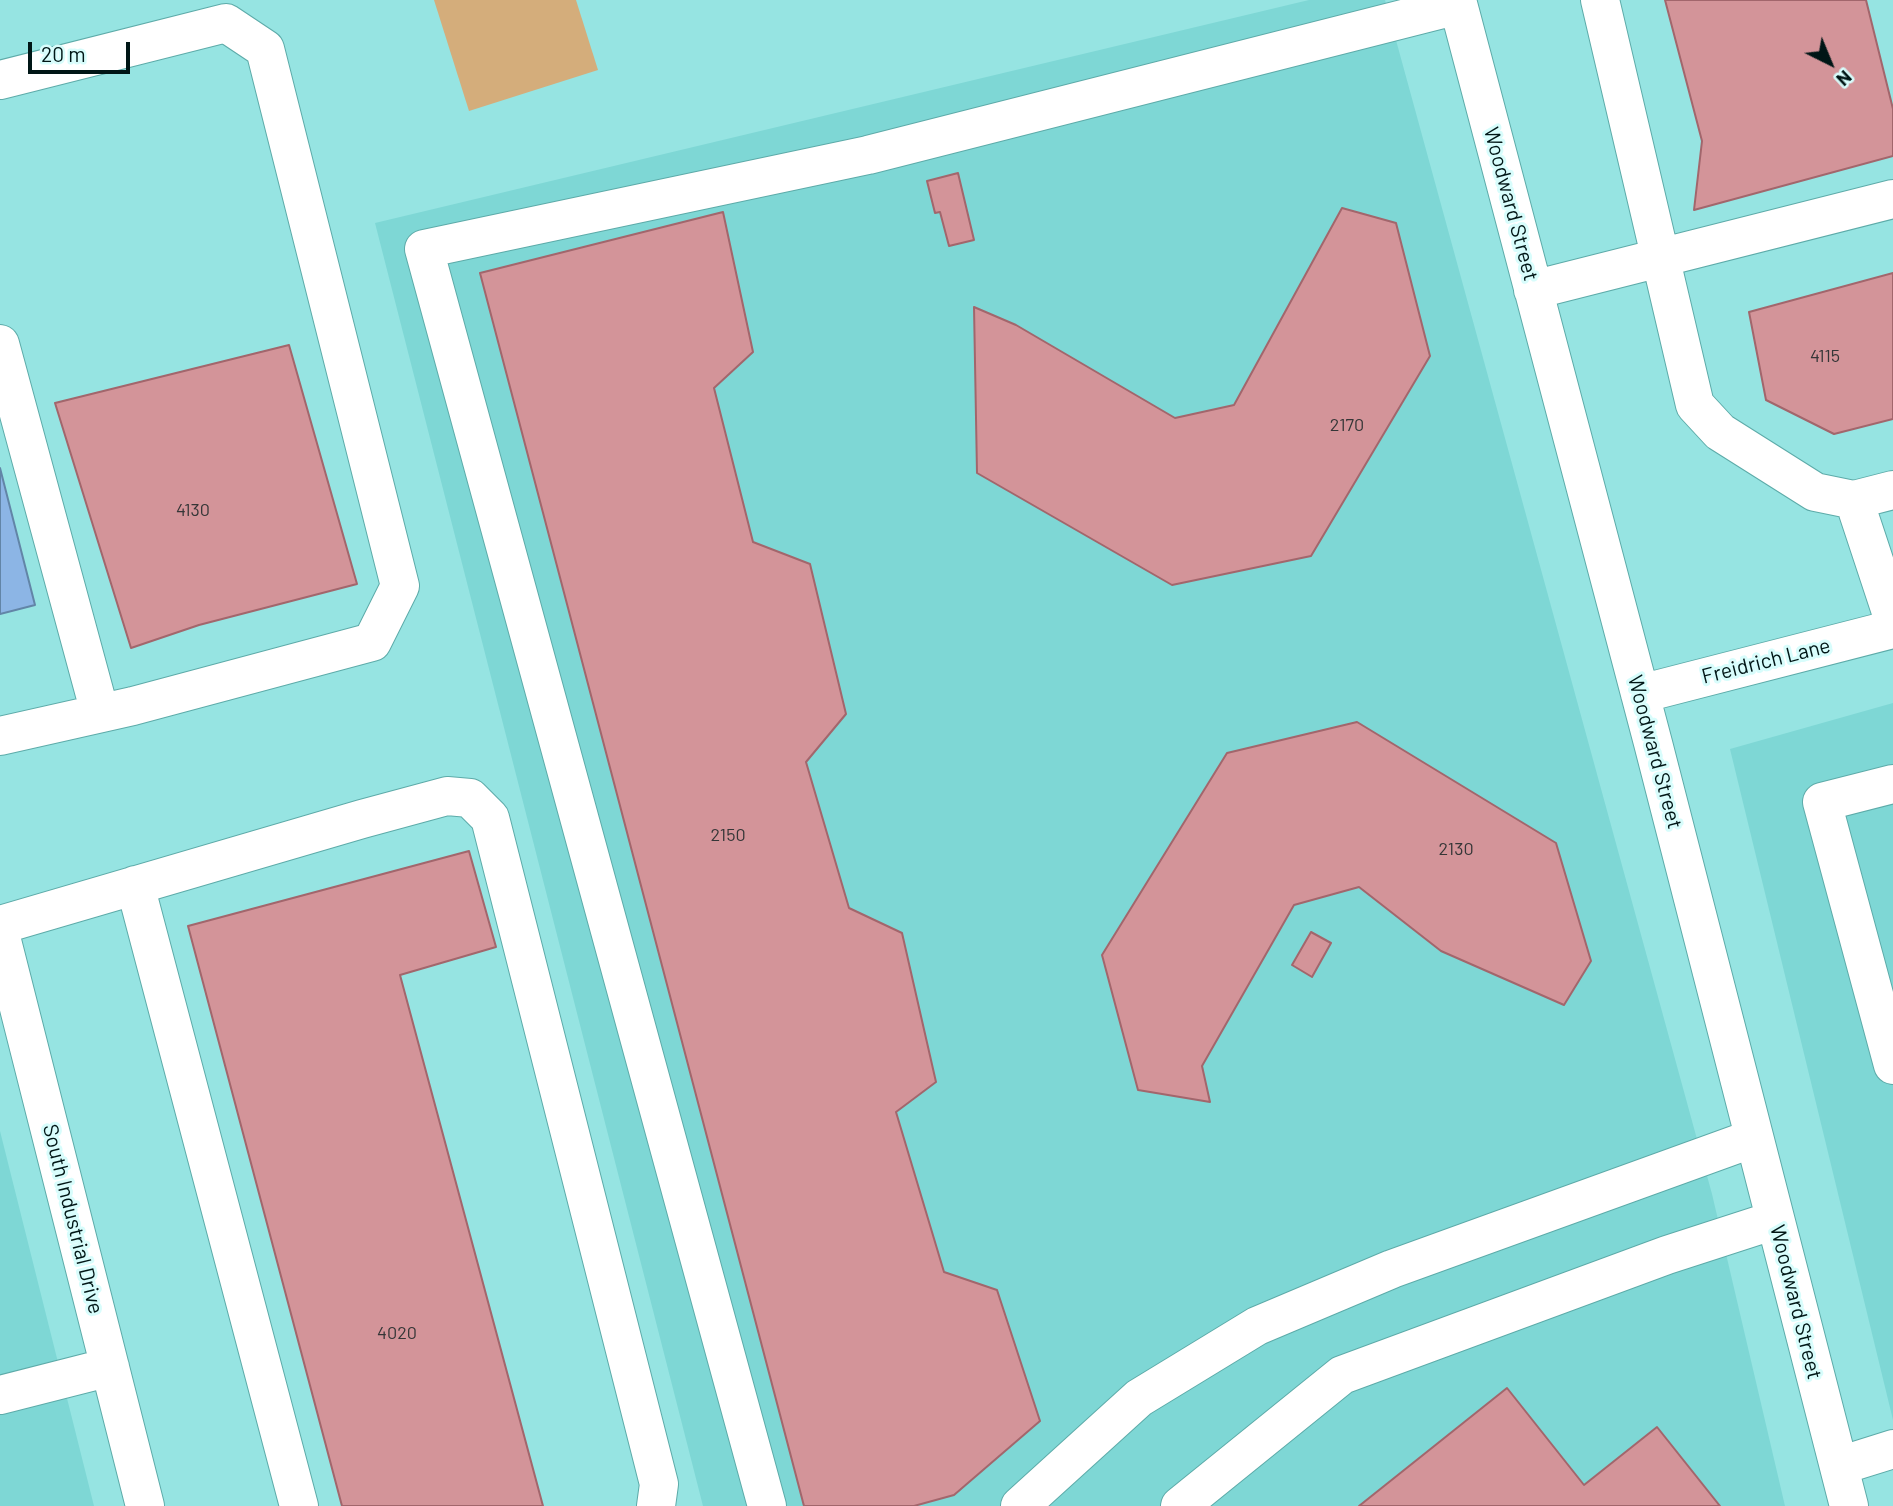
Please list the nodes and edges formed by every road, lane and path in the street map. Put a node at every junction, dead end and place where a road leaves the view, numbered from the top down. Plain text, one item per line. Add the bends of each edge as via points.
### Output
1 (1600, 0) edge
2 (1457, 2) edge
3 (0, 80) edge
4 (1893, 199) edge
5 (1662, 257) junction
6 (1533, 290) junction
7 (0, 344) edge
8 (1893, 490) edge
9 (1854, 500) junction
10 (1893, 618) edge
11 (1893, 629) edge
12 (1640, 694) junction
13 (100, 713) junction
14 (0, 736) edge
15 (1893, 784) edge
16 (135, 885) junction
17 (0, 925) edge
18 (0, 933) edge
19 (1893, 1065) edge
20 (1754, 1138) junction
21 (1775, 1220) junction
22 (110, 1367) junction
23 (0, 1395) edge
24 (1893, 1449) edge
25 (1839, 1466) junction
26 (145, 1506) edge
27 (299, 1506) edge
28 (656, 1506) edge
29 (767, 1506) edge
30 (1020, 1506) edge
31 (1180, 1506) edge
32 (1849, 1506) edge

1 - 5 street
2 - 6 street, Woodward Street
2 - 29 street via 868,155 424,249
3 - 13 street via 226,23 265,49 400,586 372,642
4 - 5 street
5 - 6 street
5 - 9 street via 1695,405 1720,432 1815,492
6 - 12 street, Woodward Street
7 - 13 street
8 - 9 street
9 - 10 street
11 - 12 street, Freidrich Lane
12 - 20 street, Woodward Street
13 - 14 street
15 - 19 street via 1822,802
16 - 17 street
16 - 27 street
16 - 28 street via 447,796 470,798 490,818 659,1484
18 - 22 street, South Industrial Drive
20 - 21 street, Woodward Street
20 - 30 street via 1392,1269 1257,1326 1139,1398
21 - 25 street, Woodward Street
21 - 31 street via 1342,1375
22 - 23 street
22 - 26 street, South Industrial Drive
24 - 25 street
25 - 32 street, Woodward Street

